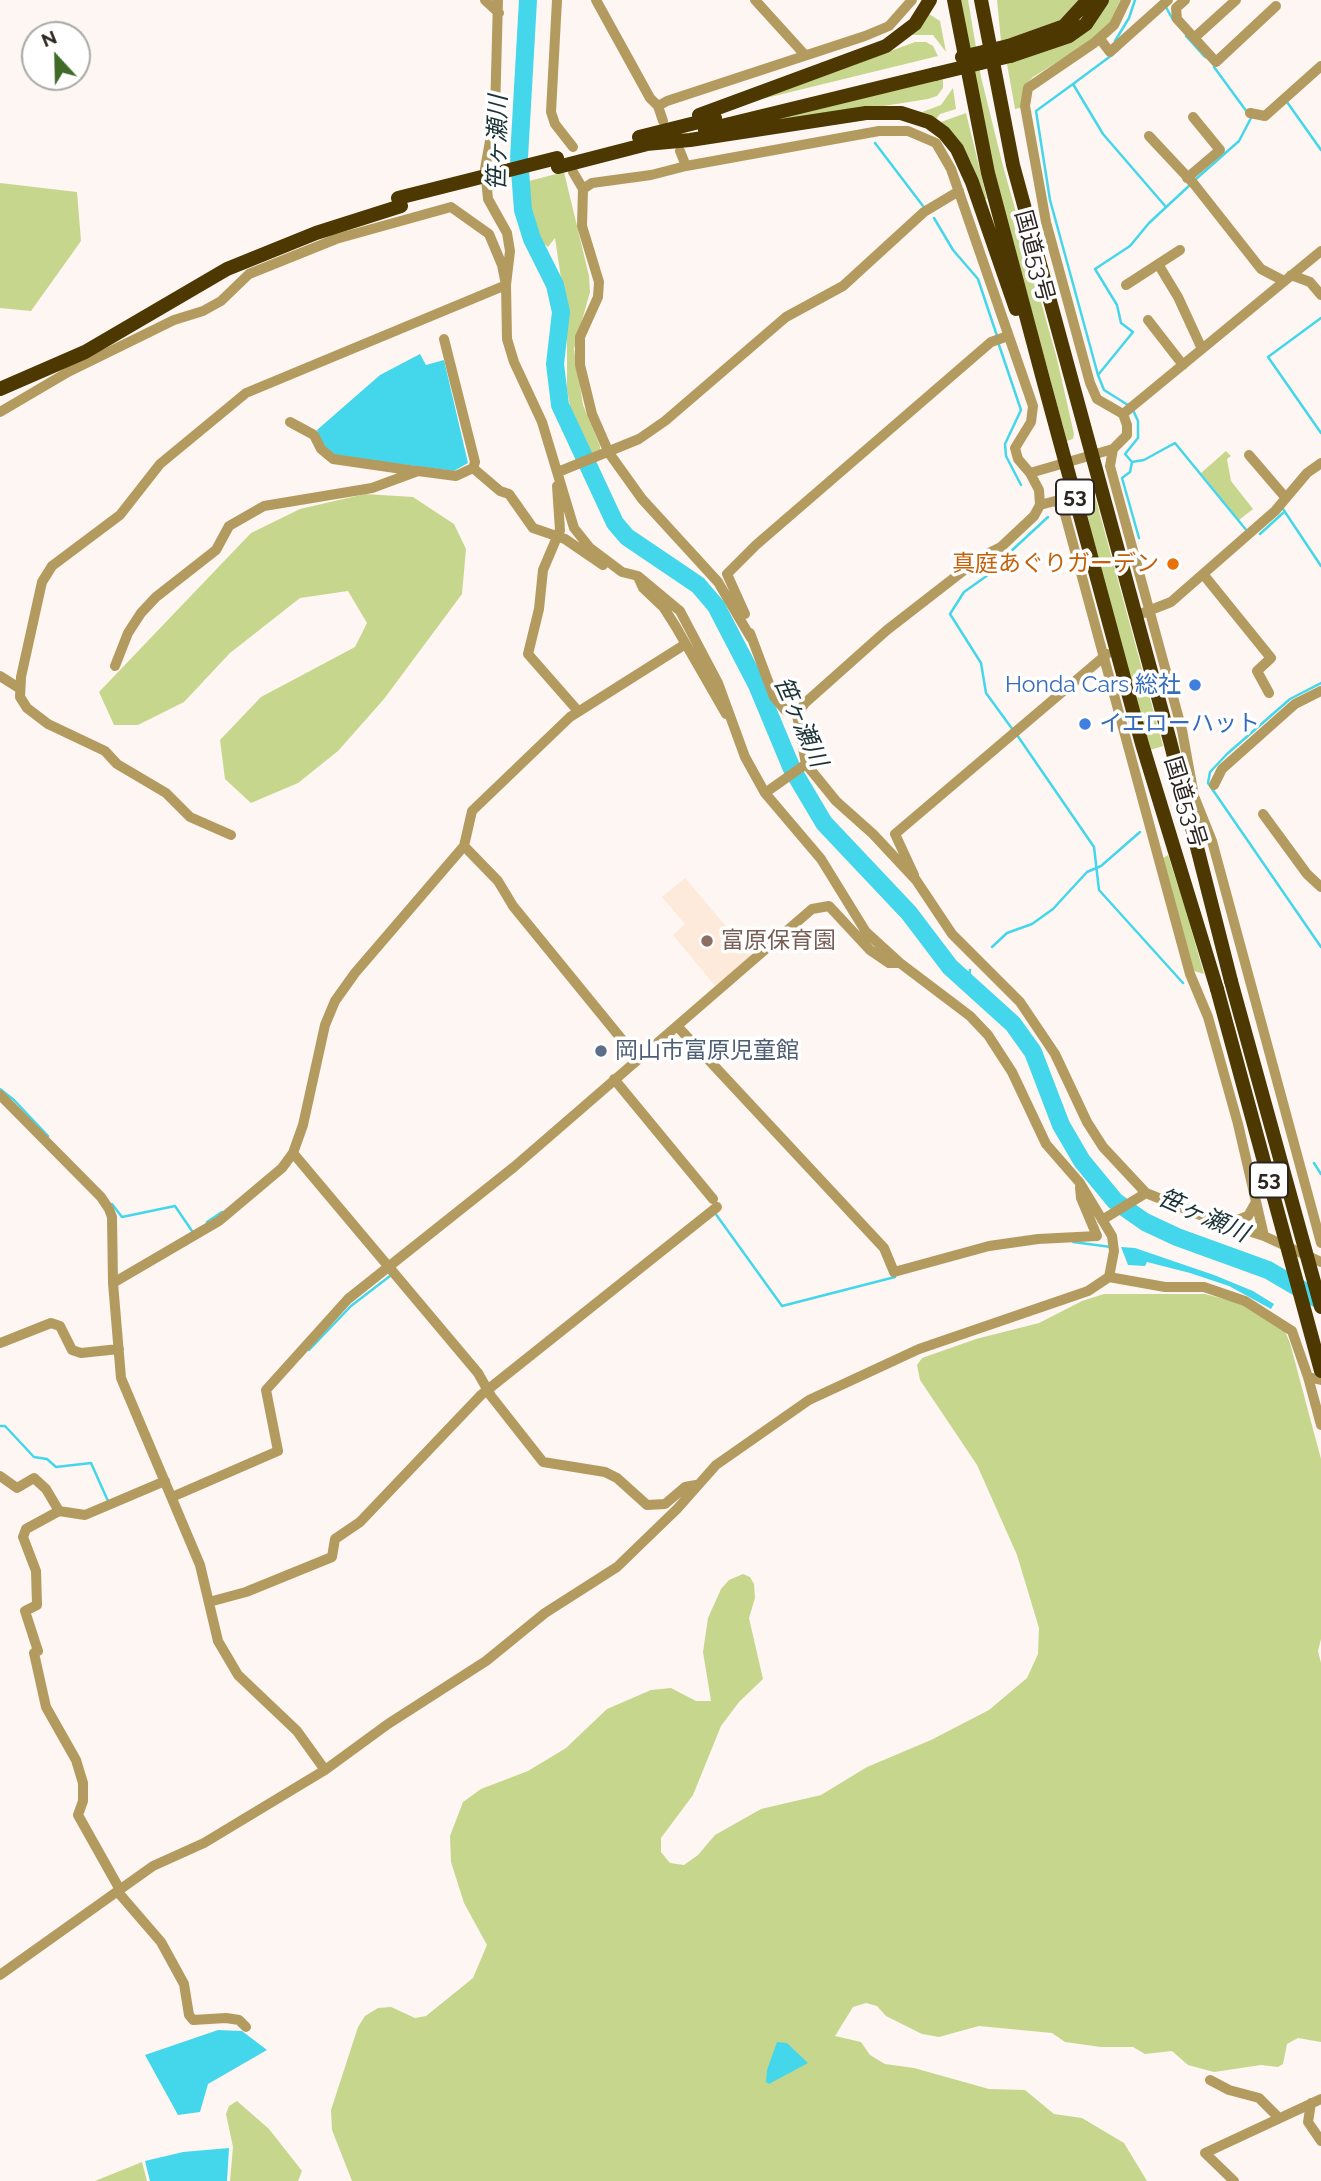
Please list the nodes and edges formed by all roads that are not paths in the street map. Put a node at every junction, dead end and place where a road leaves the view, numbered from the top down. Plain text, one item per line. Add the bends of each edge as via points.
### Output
1 (485, 0) edge
2 (498, 0) edge
3 (557, 0) edge
4 (596, 0) edge
5 (755, 0) edge
6 (912, 0) edge
7 (930, 0) edge
8 (954, 0) edge
9 (981, 0) edge
10 (992, 0) edge
11 (1088, 0) edge
12 (1102, 0) edge
13 (1126, 0) edge
14 (1236, 0) edge
15 (1174, 2) edge
16 (1276, 6) dead end
17 (499, 13) junction
18 (1129, 20) junction
19 (1100, 38) junction
20 (1194, 38) junction
21 (987, 40) junction
22 (1009, 51) junction
23 (805, 55) junction
24 (1321, 65) edge
25 (935, 69) junction
26 (658, 106) junction
27 (1250, 113) dead end
28 (1193, 117) dead end
29 (663, 121) dead end
30 (1149, 136) dead end
31 (628, 139) junction
32 (646, 144) junction
33 (573, 147) dead end
34 (680, 151) dead end
35 (557, 163) junction
36 (686, 166) junction
37 (573, 172) dead end
38 (1190, 181) junction
39 (583, 189) junction
40 (959, 191) junction
41 (400, 202) junction
42 (1180, 250) dead end
43 (1321, 251) edge
44 (1158, 264) junction
45 (1288, 278) junction
46 (506, 285) junction
47 (1126, 285) dead end
48 (1321, 295) edge
49 (1148, 320) dead end
50 (1008, 336) junction
51 (444, 339) dead end
52 (1202, 349) junction
53 (1183, 365) junction
54 (0, 380) edge
55 (1044, 383) junction
56 (0, 389) edge
57 (1128, 410) junction
58 (0, 412) edge
59 (290, 422) dead end
60 (1113, 449) junction
61 (609, 453) junction
62 (1249, 455) dead end
63 (1091, 456) junction
64 (1066, 462) junction
65 (1321, 463) edge
66 (473, 468) junction
67 (418, 471) junction
68 (1030, 473) junction
69 (559, 475) junction
70 (1285, 497) junction
71 (1040, 505) junction
72 (556, 537) junction
73 (616, 568) junction
74 (1203, 574) junction
75 (638, 576) junction
76 (1142, 614) junction
77 (751, 638) junction
78 (684, 645) junction
79 (1110, 653) junction
80 (115, 666) dead end
81 (0, 676) edge
82 (19, 688) junction
83 (1321, 691) edge
84 (1269, 693) dead end
85 (578, 711) junction
86 (797, 715) junction
87 (731, 719) junction
88 (806, 764) junction
89 (1214, 785) dead end
90 (765, 793) junction
91 (1263, 814) dead end
92 (231, 835) dead end
93 (464, 846) junction
94 (1176, 850) junction
95 (1159, 854) junction
96 (1319, 879) edge
97 (916, 880) junction
98 (900, 963) junction
99 (677, 1026) junction
100 (637, 1058) junction
101 (614, 1079) junction
102 (0, 1095) edge
103 (1284, 1111) junction
104 (1238, 1124) junction
105 (293, 1153) junction
106 (1080, 1183) junction
107 (1144, 1194) junction
108 (1256, 1201) junction
109 (1104, 1218) junction
110 (1226, 1223) junction
111 (1265, 1236) junction
112 (1321, 1243) edge
113 (1321, 1262) edge
114 (388, 1267) junction
115 (1109, 1277) junction
116 (113, 1283) junction
117 (1321, 1307) edge
118 (0, 1343) edge
119 (119, 1349) junction
120 (1315, 1374) edge
121 (1321, 1380) edge
122 (489, 1390) junction
123 (1321, 1425) edge
124 (0, 1476) edge
125 (165, 1481) junction
126 (696, 1485) junction
127 (172, 1497) junction
128 (59, 1511) junction
129 (209, 1602) junction
130 (325, 1770) junction
131 (118, 1889) junction
132 (0, 1975) edge
133 (246, 2027) dead end
134 (1210, 2080) dead end
135 (1316, 2101) edge
136 (1279, 2118) junction
137 (1321, 2141) edge
138 (1234, 2181) edge

1 - 17 street
2 - 17 street
3 - 33 street via 551,112
4 - 26 street
5 - 23 street
6 - 23 street via 889,26
7 - 31 highway via 915,24 886,46
8 - 55 highway, 国道53号 / 53 via 988,173
9 - 21 highway, 国道53号 / 53
10 - 21 highway
11 - 22 highway via 1063,26
12 - 22 highway via 1086,24 1069,36
13 - 18 street
14 - 20 street
15 - 18 street
15 - 20 street via 1177,19
16 - 20 street via 1216,62
17 - 46 street via 495,113 485,169 488,200 507,233
18 - 19 street via 1114,25
18 - 19 street via 1110,52
19 - 57 street via 1028,89 1025,106 1046,222 1090,383 1104,405
21 - 63 highway, 国道53号 / 53 via 1013,165
22 - 25 highway, bridge
23 - 26 street
24 - 27 street via 1265,116
25 - 31 highway
25 - 32 highway
26 - 29 street
28 - 38 street via 1220,150
30 - 38 street
31 - 35 highway
32 - 35 highway
32 - 55 highway via 866,113 901,113 929,122 957,149 972,182
34 - 36 street
35 - 41 highway, bridge
36 - 39 street via 592,183
36 - 40 street via 879,131 908,131 936,144
37 - 39 street
38 - 45 street via 1262,269
39 - 61 street via 582,226 599,282 578,350 587,400
40 - 50 street
40 - 61 street via 925,212 843,286 786,317 665,421
41 - 54 highway via 313,224 223,262 84,342
41 - 56 highway via 227,269 85,352
42 - 44 street
43 - 45 street
44 - 47 street
44 - 52 street
45 - 48 street via 1310,282
45 - 52 street
46 - 58 street via 489,234 451,207 335,239 279,260 249,274 203,311 174,320 68,372
46 - 69 street via 507,339
46 - 82 street via 272,381 246,393 208,422 160,464 120,515 45,573
49 - 53 street
50 - 68 street via 1033,406 1031,422 1014,448
50 - 77 street via 991,342 727,574
51 - 66 street
52 - 53 street
53 - 57 street
55 - 64 highway, 国道53号 / 53
57 - 60 street via 1127,435
59 - 67 street via 314,435 333,459
60 - 63 street
60 - 76 street via 1110,466
61 - 69 street
61 - 77 street via 642,499 718,582
62 - 70 street
63 - 64 street
63 - 76 highway, 国道53号 / 53
64 - 68 street
64 - 79 highway, 国道53号 / 53
65 - 70 street
66 - 67 street via 456,476
66 - 72 street via 509,494 533,528
67 - 80 street via 372,488 264,506 229,526 216,550 141,613
68 - 71 street via 1039,490
69 - 72 street via 555,492 560,530
69 - 73 street via 573,528
70 - 74 street
71 - 79 street via 1055,501 1063,507
71 - 86 street via 1001,547 981,557 887,630
72 - 73 street via 599,564
72 - 85 street via 543,570 528,654
73 - 75 street
74 - 76 street via 1171,602
74 - 84 street via 1271,658 1257,671
75 - 78 street via 643,588 664,608
75 - 87 street via 680,611 718,683
76 - 103 street via 1182,730 1194,796 1212,841
76 - 117 highway, 国道53号 / 53, bridge via 1231,981
77 - 86 street via 774,697
78 - 85 street
78 - 87 street
79 - 94 highway, 国道53号 / 53
79 - 95 street
79 - 97 street via 895,834
81 - 82 street
82 - 92 street via 35,716 105,751 117,764 166,793 190,817
83 - 89 street via 1295,704 1222,769
85 - 93 street via 472,811
86 - 88 street
87 - 90 street
88 - 90 street
88 - 97 street
90 - 98 street via 821,859 866,932
91 - 96 street via 1307,874
93 - 100 street via 498,881 513,906
93 - 105 street via 335,1001
94 - 95 street
94 - 120 highway, 国道53号 / 53, bridge via 1217,989
95 - 104 street via 1190,974 1208,1017
97 - 107 street via 952,934 1020,1002 1055,1054 1103,1147
98 - 99 street via 889,963 870,950 829,906 822,905
98 - 106 street via 988,1035 1012,1072 1046,1143
99 - 100 street
99 - 106 street via 884,1248 894,1272 989,1246 1097,1236 1081,1198
100 - 101 street
101 - 114 street via 514,1167
101 - 122 street via 715,1207
102 - 116 street via 109,1209
103 - 104 street
103 - 112 street
104 - 108 street
105 - 114 street
105 - 116 street via 282,1168 219,1221
106 - 109 street
107 - 109 street
107 - 110 street
108 - 110 street via 1248,1216
108 - 111 street
109 - 115 street via 1114,1247
110 - 111 street
111 - 113 street
114 - 122 street
114 - 127 street via 348,1299 266,1390 278,1451
115 - 120 street via 1165,1287 1204,1287 1245,1301 1292,1331
115 - 126 street via 1088,1291 919,1349 809,1400 716,1465
116 - 119 street
118 - 119 street via 51,1323 60,1326 72,1350
119 - 125 street via 121,1378
120 - 121 street
120 - 123 street
122 - 126 street via 543,1462 605,1472 647,1505 665,1504 685,1487
122 - 129 street via 360,1522 335,1539 332,1558
124 - 128 street via 17,1488 34,1478
125 - 127 street
125 - 128 street via 85,1515
126 - 130 street via 617,1567
127 - 129 street via 200,1565
128 - 131 street via 26,1529 23,1537 36,1571 37,1605 25,1611 38,1651 34,1653 46,1707 76,1760 83,1783 78,1815
129 - 130 street via 218,1641 238,1675 297,1731
130 - 131 street
131 - 132 street
131 - 133 street via 161,1942 184,1984 193,2020 226,2018 239,2020
134 - 136 street via 1259,2098
135 - 136 street
135 - 137 street via 1308,2122
136 - 138 street via 1205,2153

